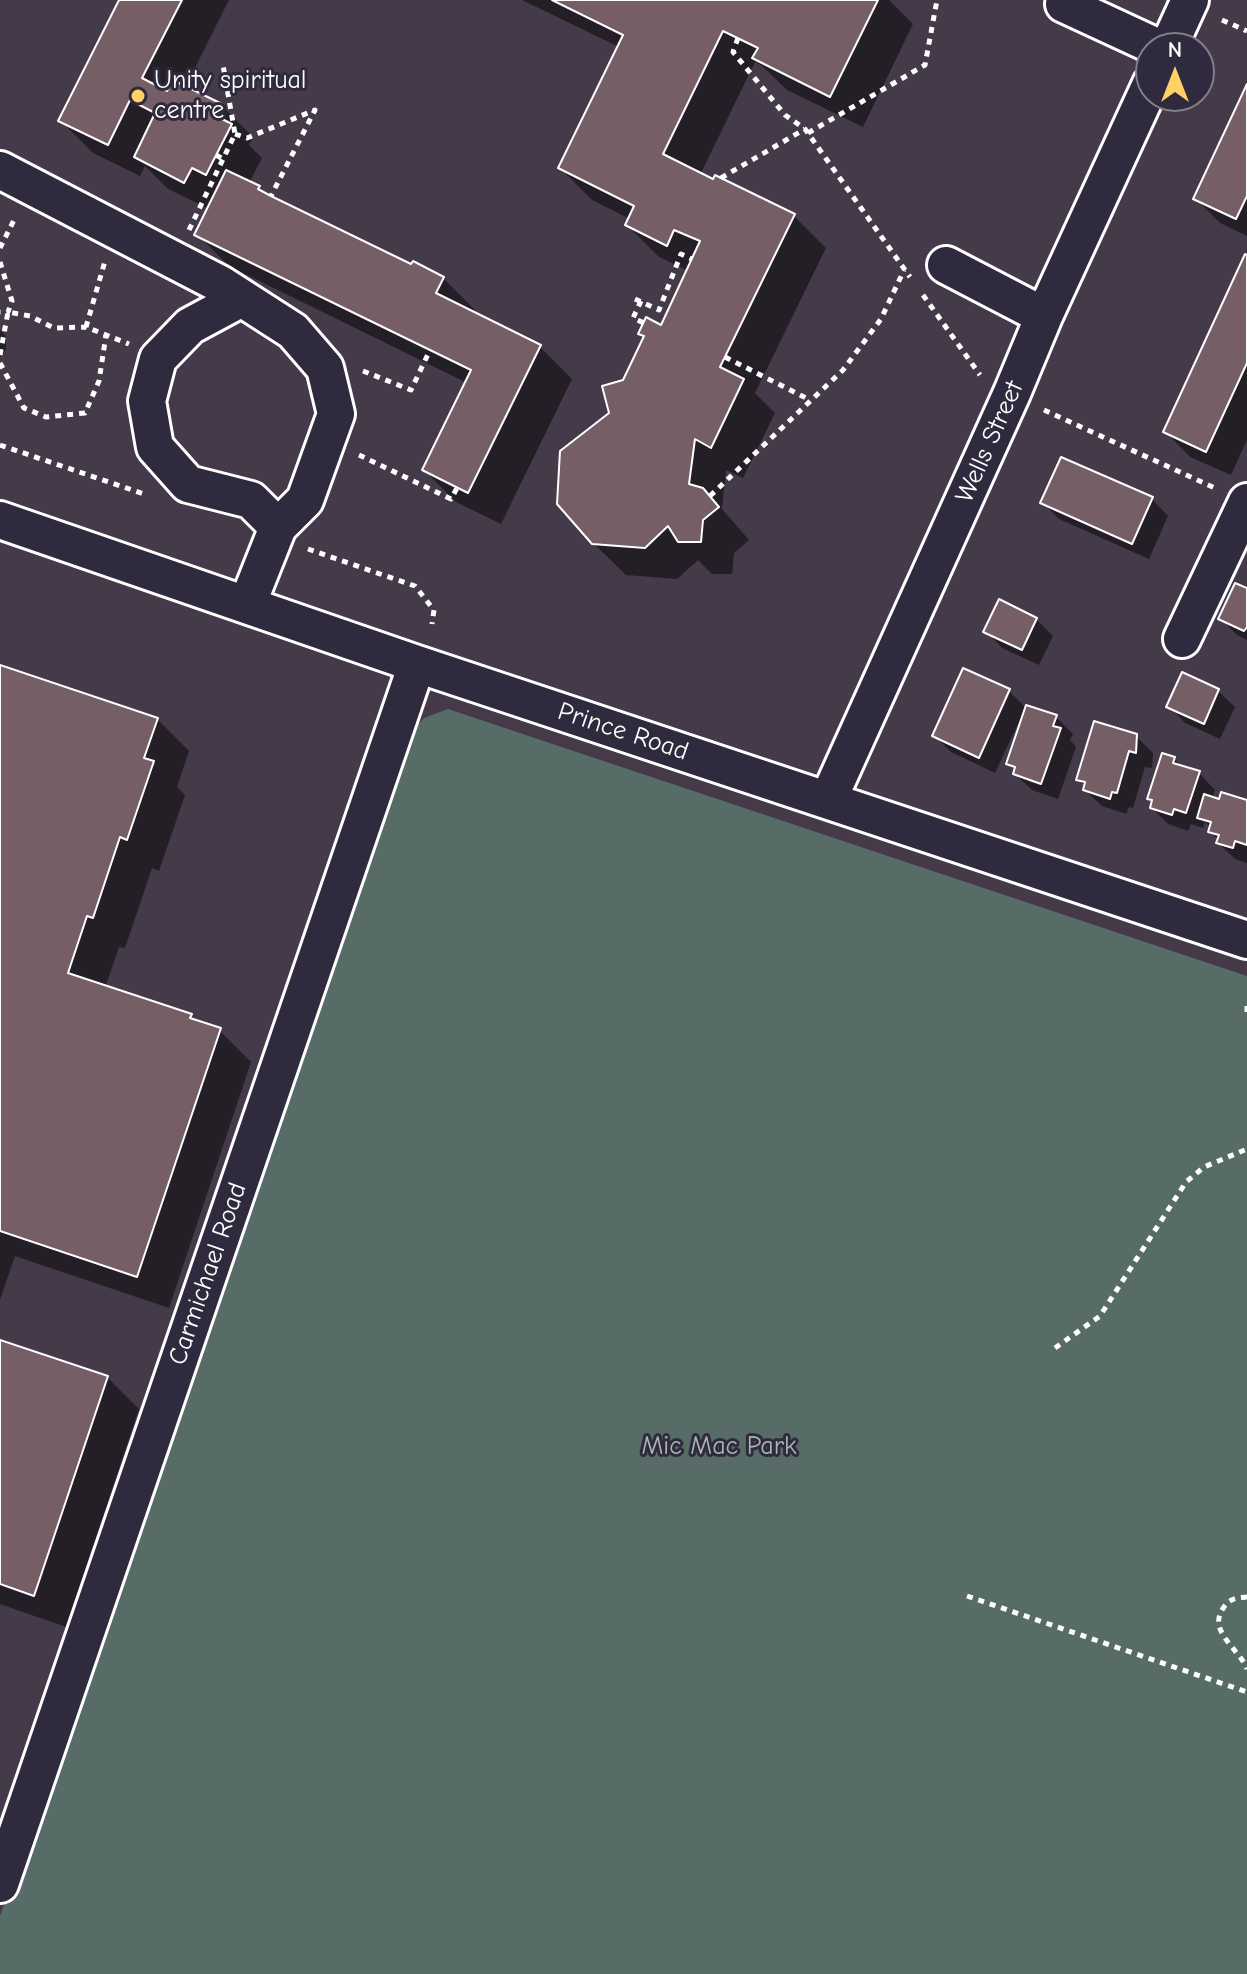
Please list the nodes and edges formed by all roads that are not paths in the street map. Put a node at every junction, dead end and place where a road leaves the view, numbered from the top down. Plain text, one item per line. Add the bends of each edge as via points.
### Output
1 (1190, 0) edge
2 (1064, 4) dead end
3 (1175, 32) edge
4 (1135, 37) edge
5 (1138, 112) edge
6 (0, 170) edge
7 (946, 265) dead end
8 (242, 298) junction
9 (1044, 316) junction
10 (1247, 502) edge
11 (0, 520) edge
12 (278, 527) junction
13 (247, 605) junction
14 (1182, 639) dead end
15 (417, 664) junction
16 (828, 800) junction
17 (1247, 940) edge
18 (0, 1884) edge

1 - 3 street
2 - 4 street
5 - 9 street, Wells Street
6 - 8 street
7 - 9 street
8 - 12 street via 293,331 325,368 336,414 305,500
8 - 12 street via 190,326 158,359 147,401 155,447 188,484 251,500
9 - 16 street, Wells Street
10 - 14 street
11 - 13 street, Prince Road
12 - 13 street
13 - 15 street, Prince Road
15 - 16 street, Prince Road
15 - 18 street, Carmichael Road
16 - 17 street, Prince Road

